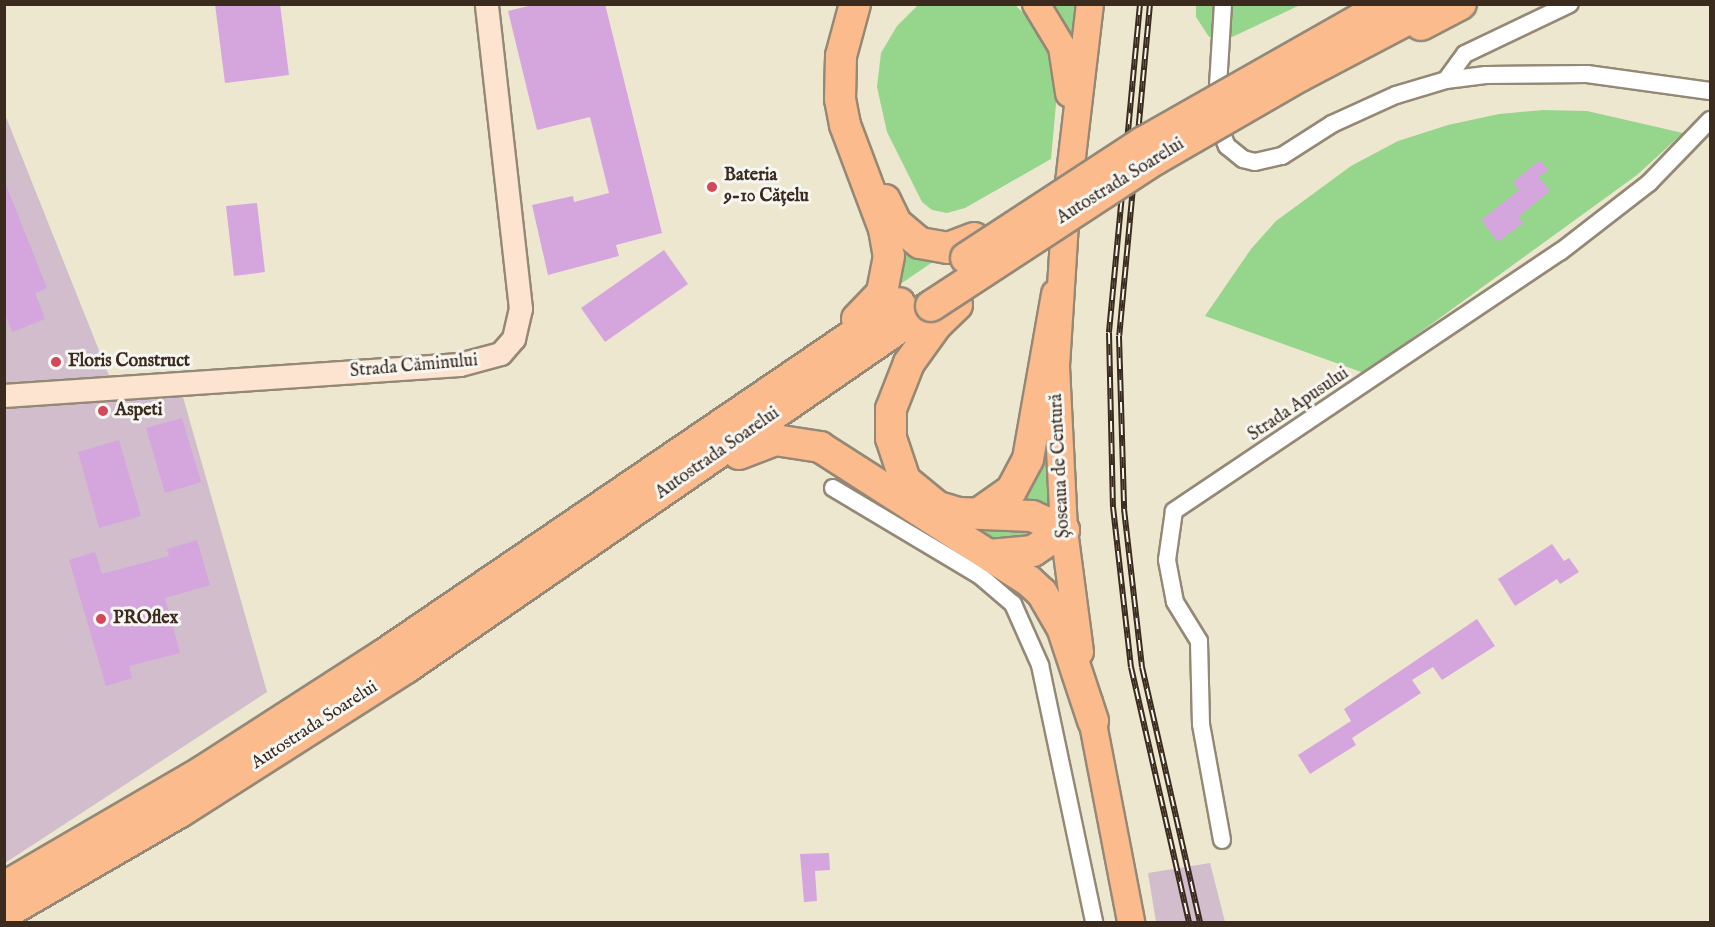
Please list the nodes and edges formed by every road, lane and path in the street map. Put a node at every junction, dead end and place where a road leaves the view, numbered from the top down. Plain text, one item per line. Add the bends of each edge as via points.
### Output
1 (487, 4) edge
2 (855, 4) edge
3 (873, 4) edge
4 (1036, 4) edge
5 (1090, 4) edge
6 (1223, 4) edge
7 (1380, 4) edge
8 (1388, 4) edge
9 (1437, 4) edge
10 (1461, 4) edge
11 (1570, 4) edge
12 (1446, 80) junction
13 (1710, 92) edge
14 (1710, 120) edge
15 (1072, 154) junction
16 (1057, 296) junction
17 (930, 306) junction
18 (4, 396) edge
19 (833, 488) dead end
20 (979, 513) junction
21 (1064, 530) junction
22 (949, 542) junction
23 (990, 555) junction
24 (383, 655) junction
25 (339, 712) junction
26 (1093, 721) junction
27 (1222, 840) dead end
28 (4, 887) edge
29 (4, 914) edge
30 (1094, 922) edge
31 (1131, 922) edge

1 - 18 street, Strada Căminului via 521,309 514,339 501,354 460,365
2 - 24 highway via 841,56 840,99 887,241 889,271 876,301 859,317 419,617
3 - 7 highway via 854,42 850,95 855,123 890,212 904,231 930,247 948,248 974,238 1242,71 1349,14
4 - 15 main road via 1052,26 1065,57
5 - 15 main road, Șoseaua de Centură
6 - 12 street via 1216,118 1227,146 1243,159 1269,161 1332,124 1396,95
8 - 17 highway, Autostrada Soarelui, bridge via 1142,143
9 - 17 highway, Autostrada Soarelui, bridge via 1300,76 1156,159
10 - 17 highway, bridge via 1315,81 1151,177 998,276
11 - 12 street via 1465,54
12 - 13 street via 1537,72 1587,74
14 - 27 street, Strada Apusului via 1648,183 1560,252 1174,511 1167,560 1175,602 1199,641 1201,724
15 - 16 main road, Șoseaua de Centură
16 - 20 highway via 1028,459 1011,491
16 - 21 main road, Șoseaua de Centură
17 - 20 highway via 898,385 890,420 894,455 905,480 929,501 948,511
17 - 24 highway, Autostrada Soarelui
17 - 25 highway, Autostrada Soarelui
19 - 22 street
20 - 21 highway via 1041,518
21 - 23 highway via 1033,551
21 - 26 main road, Șoseaua de Centură
22 - 23 highway
22 - 25 highway via 820,447 798,441 764,444 739,454 385,694
22 - 30 street via 1001,591 1032,639
23 - 26 highway via 1029,581 1054,610
24 - 28 highway, Autostrada Soarelui via 203,771
25 - 29 highway, Autostrada Soarelui via 180,812
26 - 31 main road, Șoseaua de Centură

